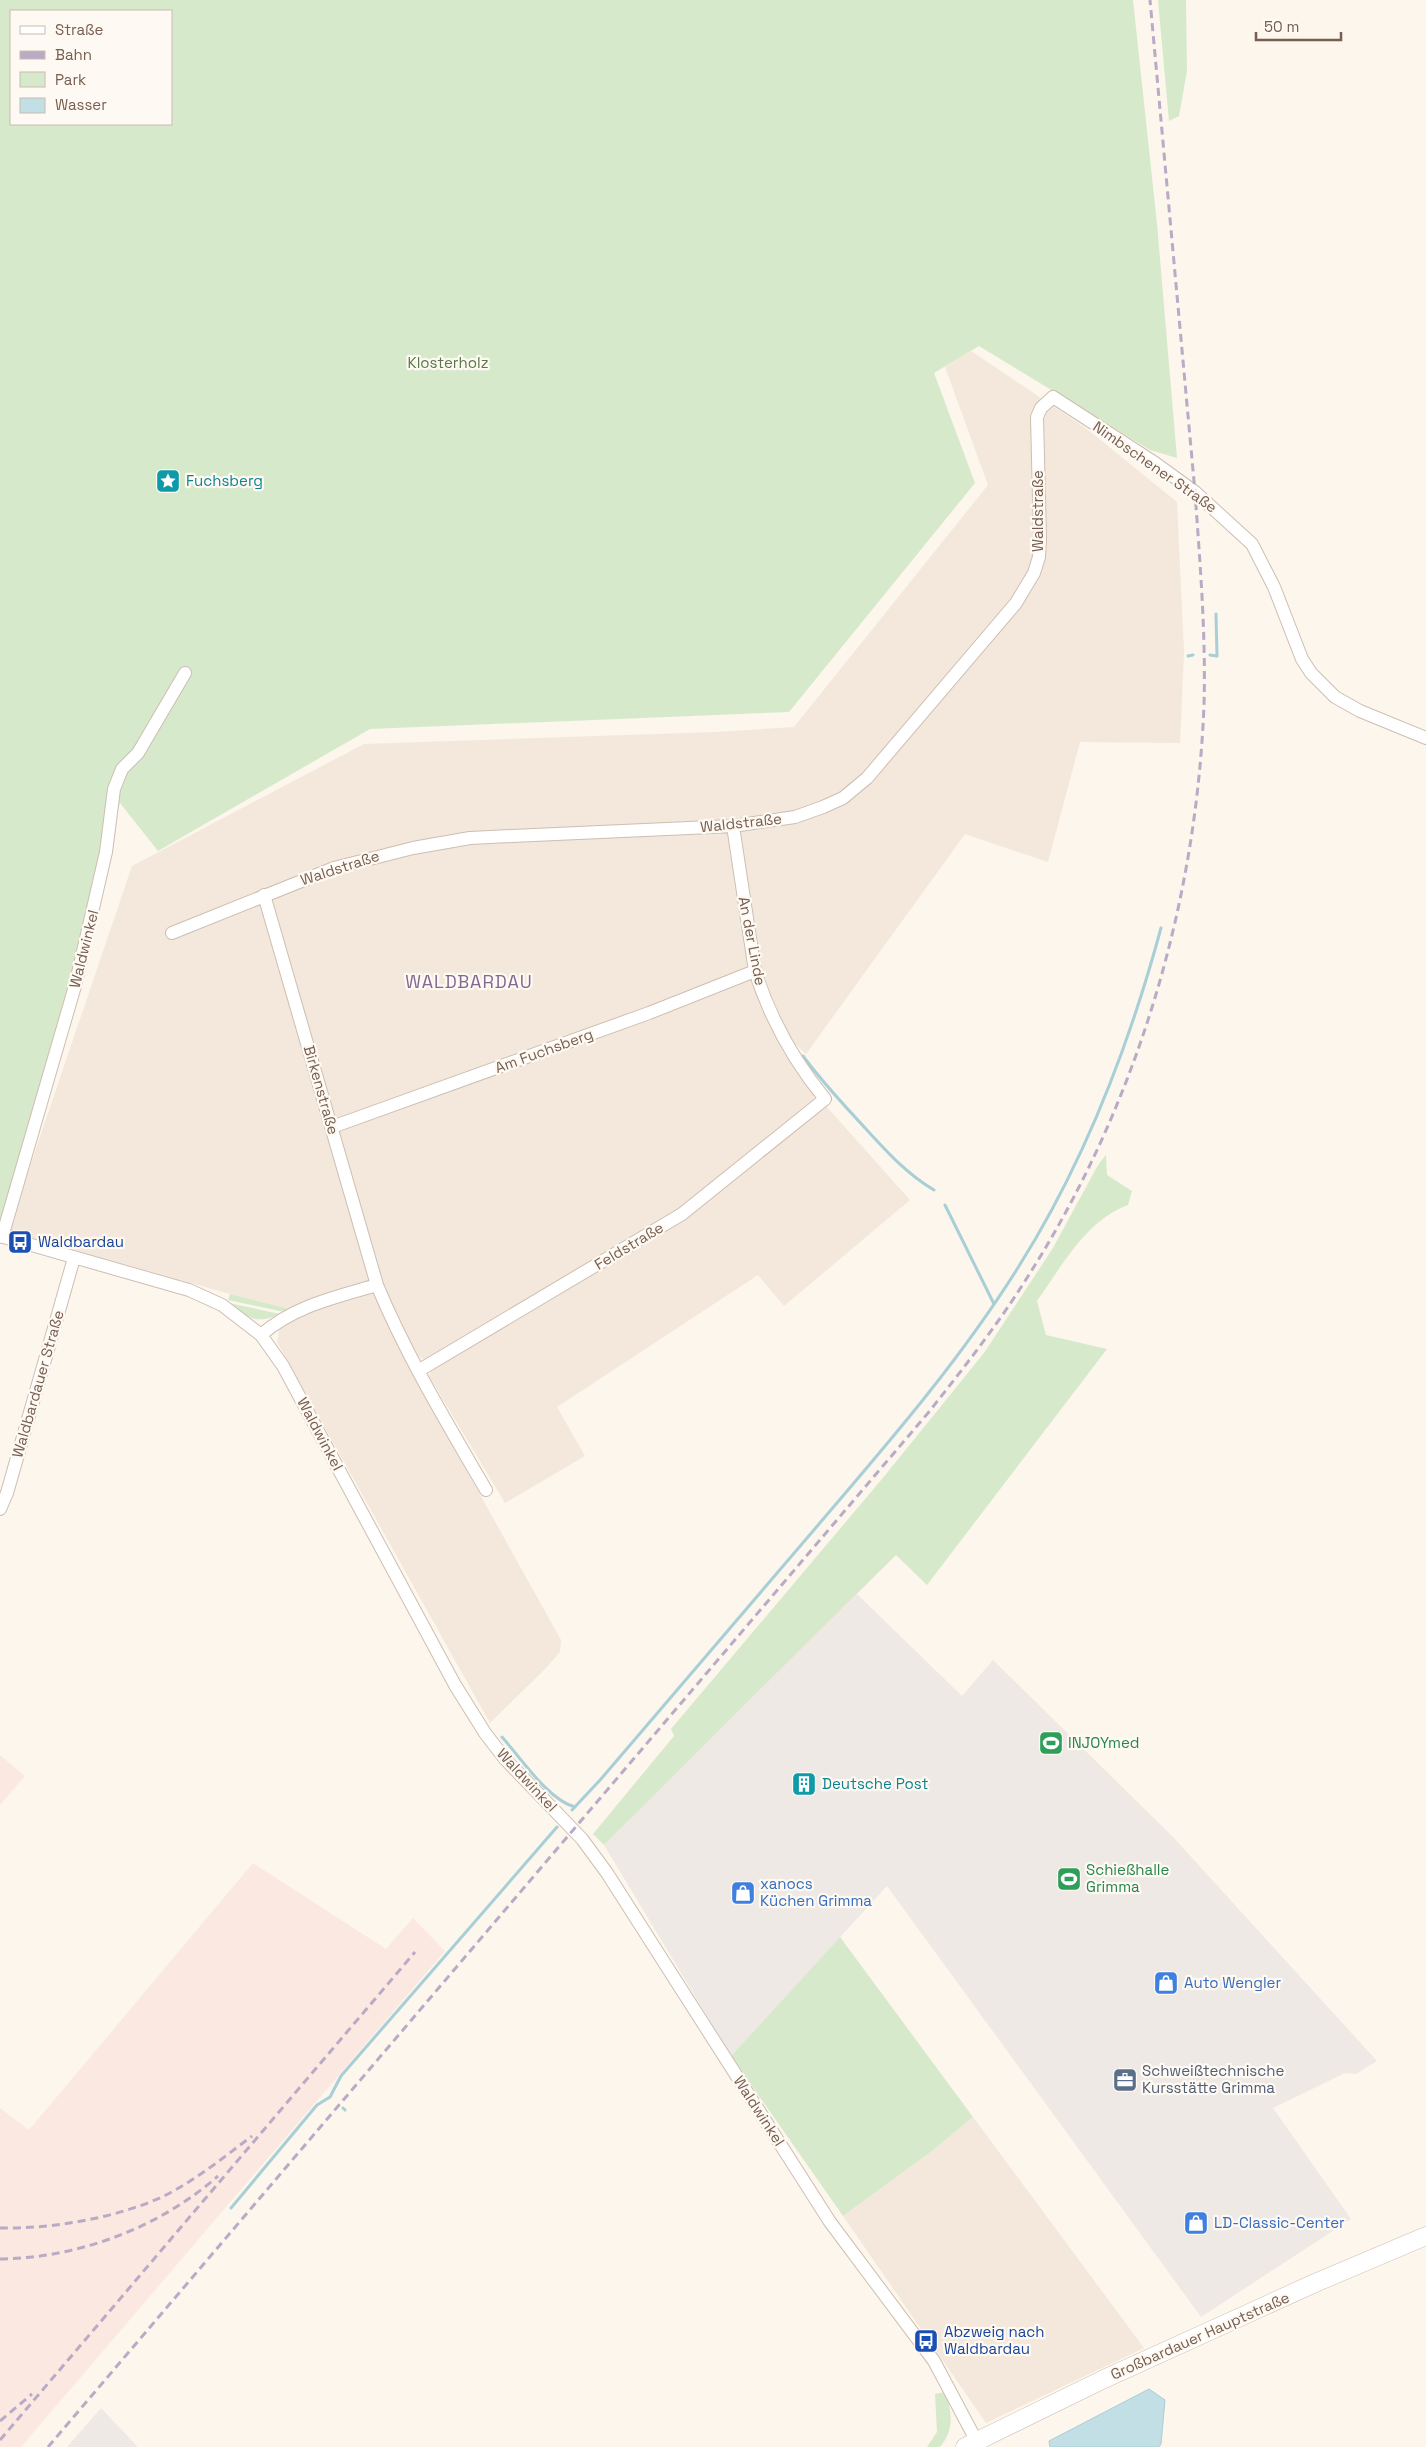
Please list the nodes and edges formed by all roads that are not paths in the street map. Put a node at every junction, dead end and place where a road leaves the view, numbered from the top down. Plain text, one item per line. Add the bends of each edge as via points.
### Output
1 (1053, 397) joint
2 (185, 673) dead end
3 (1426, 738) edge
4 (733, 826) junction
5 (264, 895) junction
6 (172, 933) dead end
7 (755, 971) junction
8 (824, 1099) joint
9 (332, 1127) junction
10 (1, 1237) edge
11 (74, 1258) junction
12 (377, 1285) junction
13 (260, 1335) junction
14 (418, 1372) junction
15 (486, 1490) dead end
16 (0, 1509) edge
17 (1426, 2236) edge
18 (970, 2444) edge

1 - 3 street, Nimbschener Straße via 1195,492 1252,544 1264,564 1302,659 1335,697
1 - 4 street, Waldstraße via 1037,417 1039,557 1034,573 1016,603 881,763 856,788 795,817
2 - 10 street, Waldwinkel via 138,753 122,769 114,788 106,852 75,986
4 - 5 street, Waldstraße via 441,842 334,868
4 - 7 street, An der Linde
5 - 6 street, Waldstraße
5 - 9 street, Birkenstraße
7 - 8 street, An der Linde via 781,1036
7 - 9 street, Am Fuchsberg
8 - 14 street, Feldstraße via 682,1214
9 - 12 street, Birkenstraße
10 - 11 street, Waldwinkel
11 - 13 street, Waldwinkel via 189,1290 222,1305
11 - 16 street, Waldbardauer Straße
12 - 13 street via 288,1314
12 - 14 street, Birkenstraße
13 - 18 street, Waldwinkel via 283,1366 455,1685 485,1733 505,1759 582,1839 607,1873 830,2222 934,2361
14 - 15 street, Birkenstraße
17 - 18 main road, Großbardauer Hauptstraße via 1104,2379

